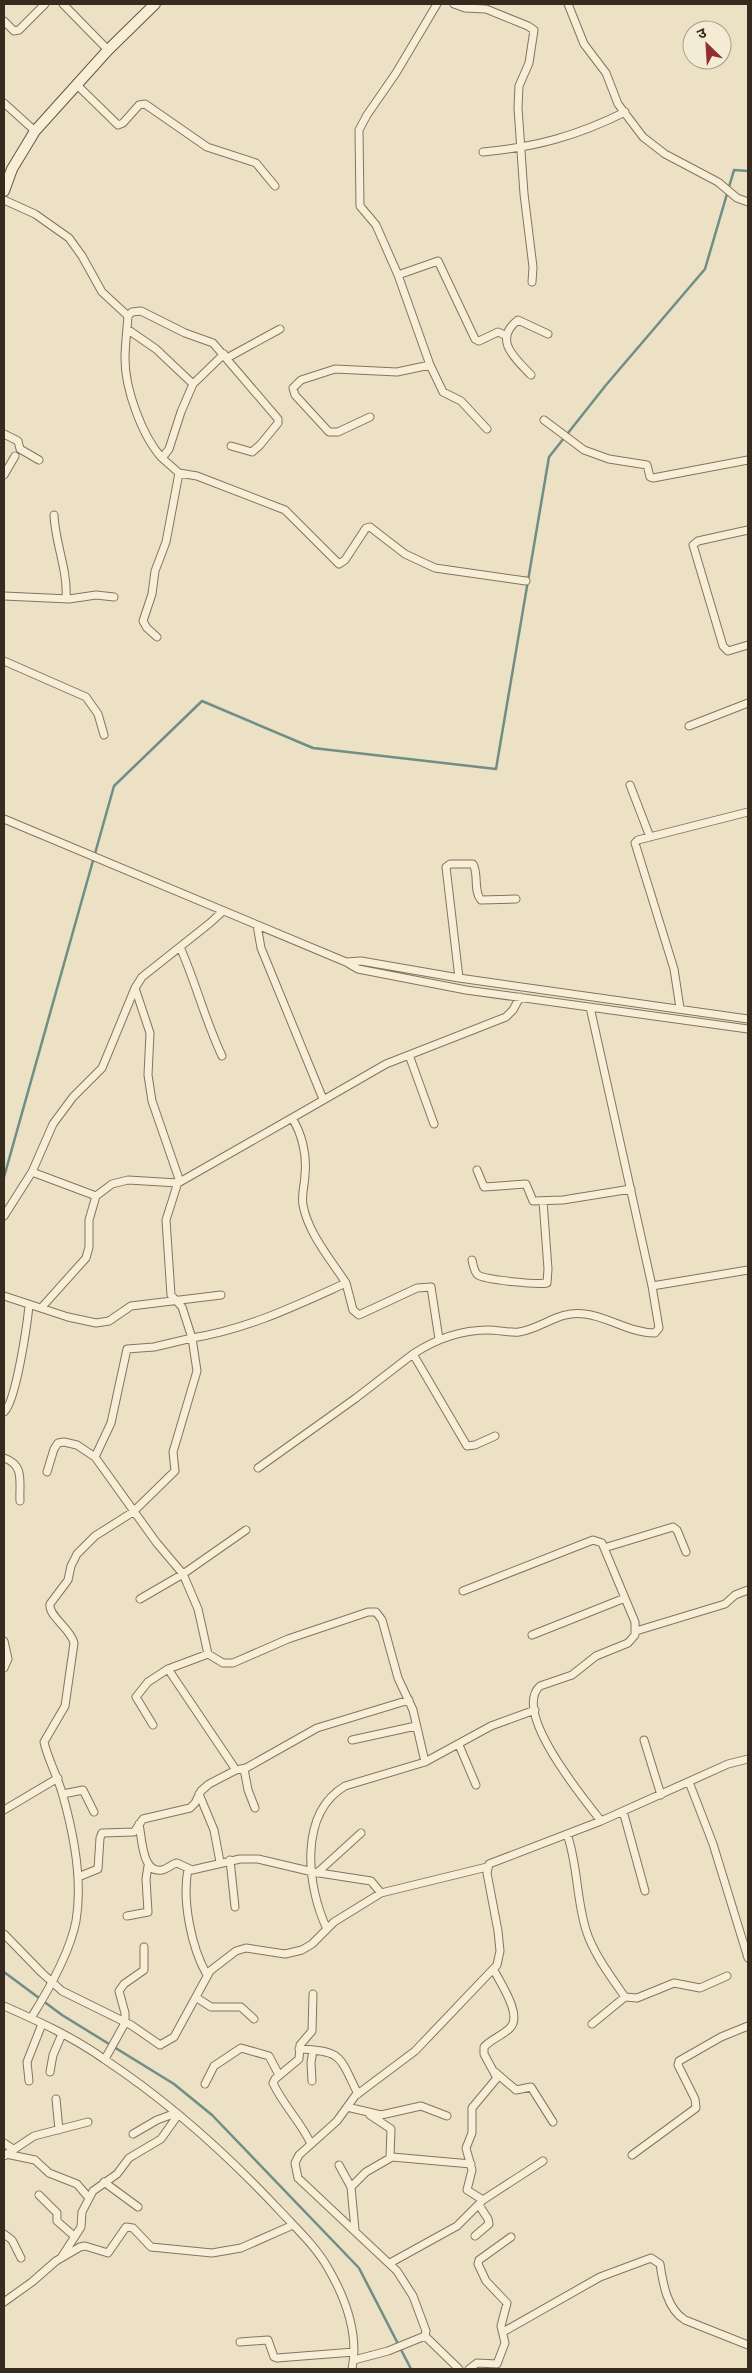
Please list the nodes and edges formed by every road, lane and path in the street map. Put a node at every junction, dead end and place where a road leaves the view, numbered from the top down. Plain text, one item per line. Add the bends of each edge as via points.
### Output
1 (45, 4) edge
2 (63, 4) edge
3 (153, 4) edge
4 (437, 4) edge
5 (454, 4) edge
6 (568, 4) edge
7 (4, 22) edge
8 (108, 50) junction
9 (77, 85) junction
10 (4, 103) edge
11 (625, 112) junction
12 (34, 131) junction
13 (521, 148) junction
14 (483, 152) dead end
15 (275, 186) dead end
16 (4, 191) edge
17 (4, 200) edge
18 (748, 202) edge
19 (398, 275) junction
20 (532, 282) dead end
21 (128, 316) junction
22 (128, 329) junction
23 (280, 329) dead end
24 (548, 334) dead end
25 (507, 336) junction
26 (225, 356) junction
27 (430, 365) junction
28 (531, 375) dead end
29 (193, 384) junction
30 (370, 418) dead end
31 (544, 420) dead end
32 (487, 429) dead end
33 (4, 434) edge
34 (231, 446) dead end
35 (15, 456) dead end
36 (162, 458) junction
37 (39, 460) dead end
38 (748, 460) edge
39 (179, 473) junction
40 (4, 475) edge
41 (54, 515) dead end
42 (748, 530) edge
43 (526, 581) dead end
44 (4, 596) edge
45 (114, 597) dead end
46 (66, 598) junction
47 (157, 637) dead end
48 (748, 646) edge
49 (4, 662) edge
50 (748, 703) edge
51 (689, 726) dead end
52 (104, 735) dead end
53 (630, 785) dead end
54 (748, 812) edge
55 (4, 819) edge
56 (650, 837) junction
57 (516, 899) dead end
58 (222, 911) junction
59 (257, 925) junction
60 (180, 947) junction
61 (346, 962) junction
62 (459, 978) junction
63 (135, 988) junction
64 (520, 997) junction
65 (590, 1007) junction
66 (680, 1008) junction
67 (748, 1019) edge
68 (748, 1029) edge
69 (409, 1055) junction
70 (222, 1056) dead end
71 (324, 1100) junction
72 (292, 1118) junction
73 (434, 1124) dead end
74 (477, 1170) dead end
75 (32, 1172) junction
76 (178, 1183) junction
77 (631, 1189) junction
78 (96, 1196) junction
79 (543, 1201) junction
80 (4, 1216) edge
81 (472, 1260) dead end
82 (748, 1270) edge
83 (346, 1283) junction
84 (652, 1286) junction
85 (221, 1295) dead end
86 (4, 1296) edge
87 (174, 1300) junction
88 (29, 1306) junction
89 (42, 1307) junction
90 (192, 1338) junction
91 (439, 1339) junction
92 (413, 1354) junction
93 (4, 1412) edge
94 (495, 1436) dead end
95 (95, 1457) junction
96 (4, 1458) edge
97 (258, 1468) dead end
98 (47, 1472) dead end
99 (20, 1501) dead end
100 (133, 1512) junction
101 (246, 1530) dead end
102 (604, 1548) junction
103 (686, 1552) dead end
104 (184, 1574) junction
105 (748, 1590) edge
106 (463, 1591) dead end
107 (625, 1598) junction
108 (140, 1599) dead end
109 (636, 1631) junction
110 (532, 1635) dead end
111 (4, 1641) edge
112 (208, 1654) junction
113 (4, 1668) edge
114 (168, 1668) junction
115 (409, 1700) junction
116 (535, 1710) junction
117 (153, 1725) dead end
118 (416, 1726) junction
119 (352, 1740) dead end
120 (644, 1740) dead end
121 (459, 1745) junction
122 (748, 1759) edge
123 (424, 1762) junction
124 (244, 1769) junction
125 (236, 1770) junction
126 (58, 1778) junction
127 (690, 1782) junction
128 (476, 1785) dead end
129 (63, 1794) junction
130 (199, 1794) junction
131 (661, 1794) junction
132 (255, 1808) dead end
133 (4, 1810) edge
134 (623, 1811) junction
135 (94, 1812) dead end
136 (601, 1821) junction
137 (139, 1824) junction
138 (361, 1833) dead end
139 (567, 1834) junction
140 (230, 1860) junction
141 (220, 1862) junction
142 (148, 1866) junction
143 (487, 1867) junction
144 (188, 1869) junction
145 (315, 1873) junction
146 (78, 1878) junction
147 (645, 1891) dead end
148 (381, 1894) junction
149 (235, 1907) dead end
150 (127, 1916) dead end
151 (327, 1928) junction
152 (4, 1934) edge
153 (144, 1947) dead end
154 (748, 1958) edge
155 (494, 1970) junction
156 (207, 1975) junction
157 (727, 1976) dead end
158 (49, 1986) junction
159 (313, 1994) dead end
160 (625, 1997) junction
161 (197, 1998) junction
162 (4, 2006) edge
163 (33, 2016) junction
164 (254, 2019) dead end
165 (125, 2023) junction
166 (42, 2024) junction
167 (592, 2024) dead end
168 (748, 2026) edge
169 (62, 2034) junction
170 (299, 2049) junction
171 (313, 2050) junction
172 (105, 2059) junction
173 (50, 2072) dead end
174 (495, 2072) junction
175 (279, 2075) junction
176 (29, 2080) dead end
177 (312, 2081) dead end
178 (205, 2084) dead end
179 (358, 2094) junction
180 (56, 2099) dead end
181 (347, 2107) junction
182 (177, 2114) junction
183 (370, 2114) junction
184 (447, 2116) dead end
185 (88, 2122) dead end
186 (554, 2122) dead end
187 (59, 2130) junction
188 (133, 2134) dead end
189 (4, 2143) edge
190 (311, 2144) junction
191 (12, 2149) junction
192 (5, 2155) edge
193 (632, 2155) dead end
194 (390, 2158) junction
195 (543, 2161) dead end
196 (471, 2164) junction
197 (339, 2165) dead end
198 (104, 2182) junction
199 (351, 2187) junction
200 (39, 2195) dead end
201 (89, 2198) junction
202 (481, 2203) junction
203 (138, 2207) dead end
204 (293, 2225) junction
205 (355, 2230) junction
206 (4, 2234) edge
207 (74, 2236) junction
208 (475, 2236) dead end
209 (511, 2237) dead end
210 (21, 2258) dead end
211 (60, 2258) junction
212 (390, 2262) junction
213 (4, 2302) edge
214 (503, 2332) junction
215 (423, 2337) junction
216 (240, 2342) dead end
217 (748, 2345) edge
218 (354, 2352) junction
219 (354, 2360) junction
220 (352, 2369) edge
221 (459, 2369) edge
222 (469, 2369) edge

1 - 7 street via 18,30
2 - 8 street
3 - 8 street
4 - 19 street via 359,130 358,199 376,225
5 - 13 street via 486,9 534,30 530,63 519,86
6 - 11 street via 584,44 606,73 615,99
8 - 9 street
9 - 12 street
9 - 15 street via 118,125 139,104 145,104 207,147 256,163
10 - 12 street
11 - 13 street via 583,132
11 - 18 street via 655,148 718,182 736,198
12 - 16 street via 12,169
13 - 14 street
13 - 20 street
17 - 21 street via 35,214 69,238 102,292
19 - 25 street via 438,261 476,340 498,332
19 - 27 street
21 - 22 street
21 - 26 street via 135,310 140,311 213,343
22 - 29 street via 156,349
22 - 36 street via 125,358 129,384 141,426 151,446
23 - 26 street
24 - 25 street via 518,320
25 - 28 street via 510,352
26 - 29 street
26 - 34 street via 279,422 252,452
27 - 30 street via 397,372 335,369 301,380 293,388 295,396 329,432 338,432
27 - 32 street via 444,394 461,401
29 - 36 street via 170,449
31 - 38 street via 584,450 610,459 647,464 653,478
33 - 37 street via 18,441 20,449
35 - 40 street
36 - 39 street
39 - 43 street via 197,476 285,510 339,564 370,527 399,550 435,568
39 - 47 street via 166,542 143,621
41 - 46 street via 66,575
42 - 48 street via 698,541 693,545 722,646 728,651
44 - 46 street
45 - 46 street
49 - 52 street via 86,697 98,714
50 - 51 street
53 - 56 street
54 - 56 street
55 - 58 street
56 - 66 street via 638,840 635,846 674,969
57 - 62 street via 480,900 473,864 446,866
58 - 59 street
58 - 60 street
59 - 61 street
59 - 71 street via 261,948
60 - 63 street via 147,972
60 - 70 street
61 - 62 street via 358,961
61 - 64 street via 354,968 377,974
62 - 66 street
63 - 75 street via 107,1059 53,1124
63 - 76 street via 150,1033 148,1075 151,1095
64 - 65 street
64 - 69 street via 514,1008 501,1019
65 - 68 street
65 - 77 street
66 - 67 street
69 - 71 street via 378,1068
69 - 73 street
71 - 72 street
72 - 76 street
72 - 83 street via 303,1145 306,1216
74 - 79 street via 484,1187 526,1184 532,1200
75 - 78 street
75 - 80 street
76 - 78 street via 128,1180 112,1184
76 - 87 street via 166,1220 168,1269
77 - 79 street
77 - 84 street
78 - 89 street via 88,1224 86,1258
79 - 81 street via 548,1269 546,1283 507,1281 480,1275 475,1272
82 - 84 street
83 - 90 street via 230,1331
83 - 91 street via 350,1303 359,1315 417,1288 431,1287
84 - 91 street via 659,1328 655,1333 577,1313 558,1316 520,1332 488,1330
85 - 87 street
86 - 88 street
87 - 89 street via 131,1306 109,1321 96,1323
87 - 90 street via 182,1307
88 - 89 street
88 - 93 street via 11,1401
90 - 95 street via 126,1351 111,1423
90 - 100 street via 198,1372 173,1452 175,1471
91 - 92 street
92 - 94 street via 467,1446
92 - 97 street
95 - 98 street via 84,1448 58,1443
95 - 100 street
96 - 99 street via 19,1468
100 - 104 street
100 - 126 street via 95,1536 77,1554 68,1580 50,1604 51,1611 73,1637 74,1643 65,1706 44,1742
101 - 104 street
102 - 103 street via 673,1527
102 - 106 street via 600,1541 593,1540
102 - 107 street
104 - 108 street
104 - 112 street via 198,1609
105 - 109 street via 725,1604
107 - 109 street
107 - 110 street
109 - 116 street via 628,1643 596,1656 572,1675 540,1686 534,1695
111 - 113 street via 8,1656
112 - 114 street
112 - 115 street via 223,1663 233,1663 288,1639 376,1612 382,1620 398,1678
114 - 117 street via 148,1682 136,1697
114 - 125 street
115 - 118 street
115 - 124 street via 317,1728
116 - 121 street via 491,1726
116 - 136 street via 551,1755
118 - 119 street
118 - 123 street
120 - 131 street
121 - 123 street
121 - 128 street
122 - 127 street via 728,1764
123 - 145 street via 345,1786 335,1793 313,1828 310,1843
124 - 125 street
124 - 132 street
125 - 130 street via 209,1784
126 - 129 street
126 - 133 street
127 - 131 street
127 - 154 street
129 - 135 street via 82,1790
129 - 146 street
130 - 137 street via 190,1808 143,1818
130 - 141 street via 214,1830
131 - 134 street
134 - 136 street
134 - 147 street
136 - 139 street
137 - 142 street
137 - 146 street via 134,1832 102,1833 98,1869
138 - 145 street
139 - 143 street via 492,1862
139 - 160 street via 575,1858 585,1927 591,1943
140 - 141 street
140 - 145 street via 258,1859
140 - 149 street
141 - 144 street
142 - 144 street via 162,1870 177,1863
142 - 150 street via 148,1912
143 - 148 street
143 - 155 street via 500,1944 499,1961
144 - 156 street via 186,1884 193,1942
145 - 148 street via 371,1880
145 - 151 street via 316,1902
146 - 158 street via 74,1928
148 - 151 street
151 - 156 street via 307,1948 294,1952 241,1949 226,1957
152 - 158 street
153 - 165 street via 144,1970 119,1991
155 - 174 street via 515,2016 509,2029 484,2047 484,2054
155 - 179 street via 415,2050
156 - 161 street
157 - 160 street via 700,1988 674,1983 637,1998
158 - 163 street
158 - 165 street
159 - 170 street via 314,2028
160 - 167 street
161 - 164 street via 212,2007 241,2007
161 - 165 street via 174,2036 162,2045
162 - 163 street
163 - 166 street
165 - 172 street
166 - 169 street
166 - 176 street via 27,2062
168 - 193 street via 679,2061 696,2108
169 - 172 street
169 - 173 street
170 - 171 street
170 - 175 street via 299,2059
171 - 177 street
171 - 179 street via 330,2052 338,2057
172 - 182 street
174 - 186 street via 516,2090 531,2087
174 - 196 street via 496,2080 472,2108 472,2133 466,2148
175 - 178 street via 269,2056 241,2048 214,2066
175 - 190 street via 273,2084
179 - 181 street
180 - 187 street
181 - 183 street
181 - 190 street via 337,2121
182 - 188 street via 157,2120
182 - 198 street via 161,2139 129,2158 117,2174
182 - 204 street via 261,2190
183 - 184 street via 381,2115 418,2106
183 - 194 street via 391,2129
185 - 187 street
187 - 191 street via 34,2136
189 - 191 street
190 - 205 street via 296,2159 296,2174
191 - 192 street
192 - 201 street via 35,2160 49,2173 77,2184
194 - 196 street via 400,2156
194 - 199 street via 366,2172
195 - 202 street
196 - 202 street via 467,2190
197 - 199 street
198 - 201 street
198 - 203 street
199 - 205 street
200 - 207 street via 57,2213 57,2221
201 - 207 street via 82,2212 81,2227
202 - 208 street via 489,2224
202 - 212 street via 456,2226
204 - 211 street via 234,2250 212,2253 151,2246 129,2227 124,2228 108,2253 85,2246
204 - 218 street via 314,2248 338,2286 352,2324
205 - 212 street
206 - 210 street via 12,2240
207 - 211 street
209 - 214 street via 478,2264 486,2281 508,2303 501,2322
211 - 213 street
212 - 215 street via 413,2296 426,2331
214 - 217 street via 600,2276 651,2258 660,2264 666,2294 679,2316
214 - 222 street via 505,2343 497,2364 477,2363
215 - 219 street
215 - 221 street
216 - 218 street via 268,2340 277,2358
218 - 219 street
219 - 220 street

